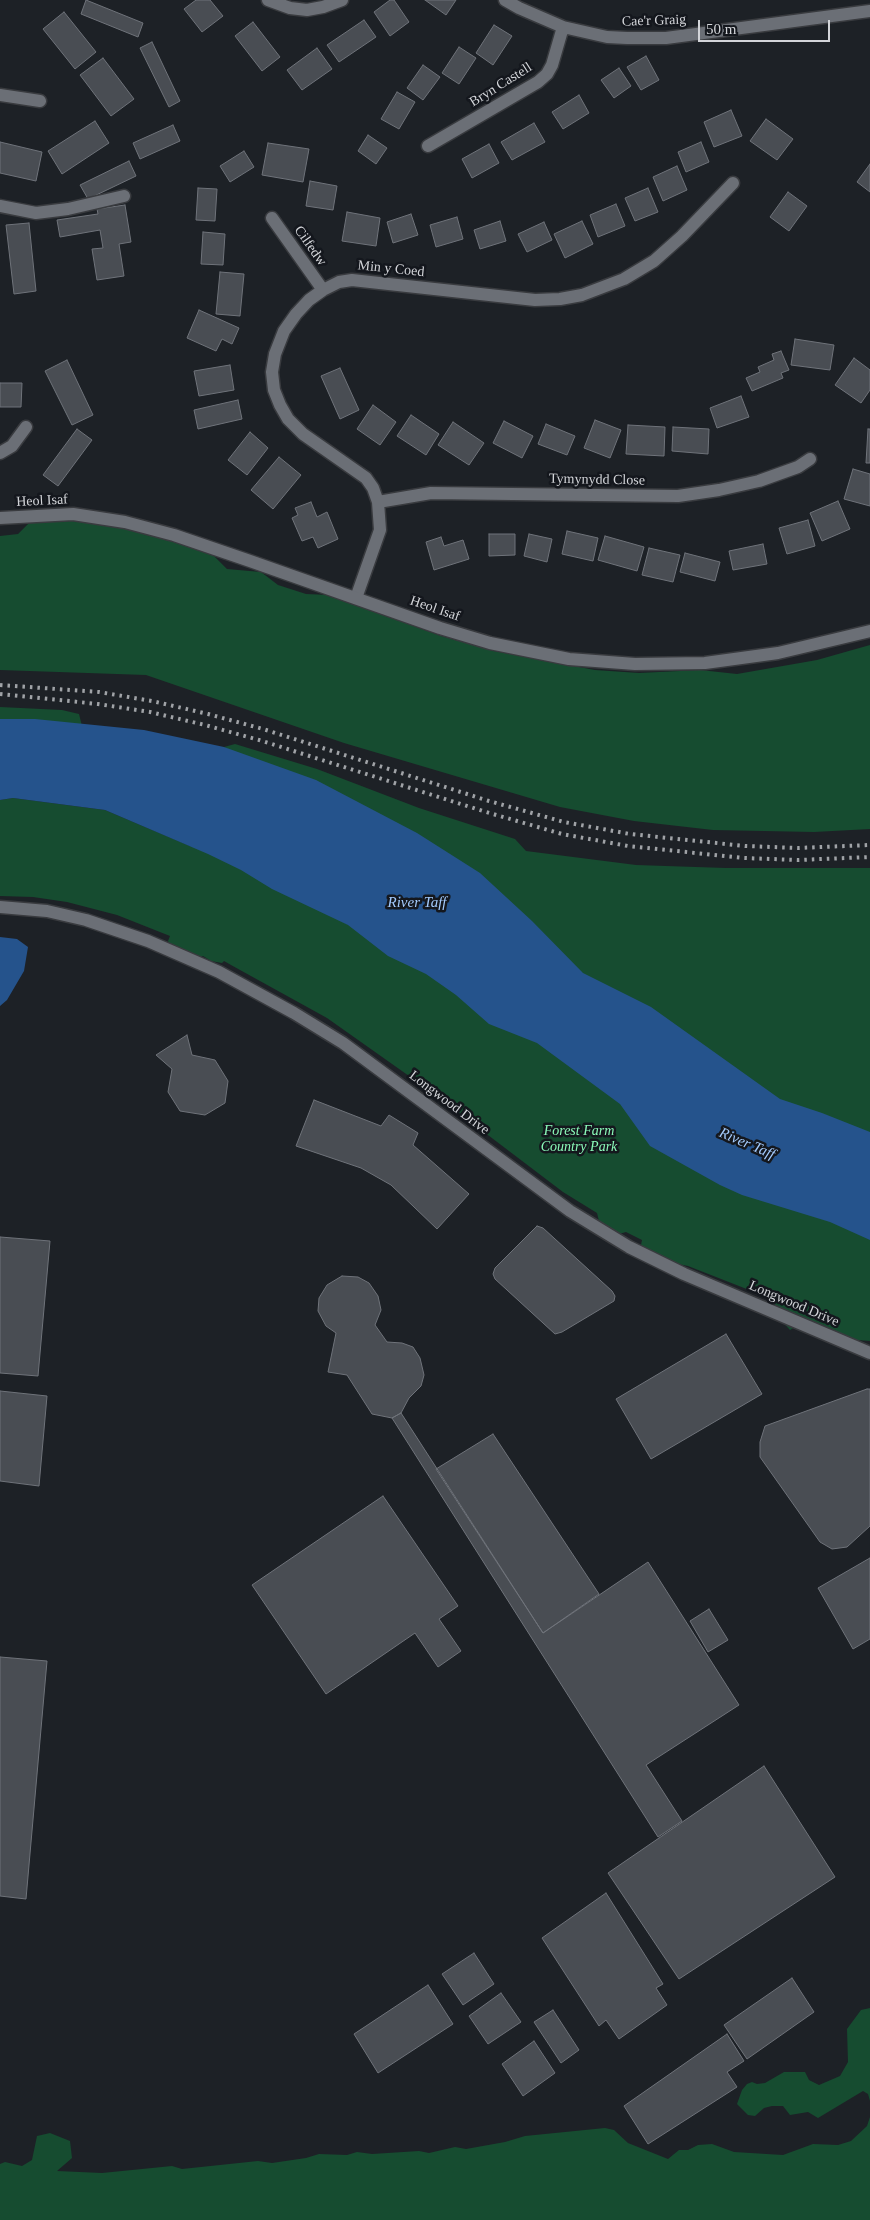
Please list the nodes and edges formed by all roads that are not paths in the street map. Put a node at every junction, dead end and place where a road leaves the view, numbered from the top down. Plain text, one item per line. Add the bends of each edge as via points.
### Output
1 (268, 0) edge
2 (342, 0) edge
3 (504, 0) edge
4 (870, 11) edge
5 (564, 27) junction
6 (0, 95) edge
7 (40, 101) dead end
8 (428, 146) dead end
9 (733, 183) dead end
10 (124, 196) dead end
11 (0, 206) edge
12 (272, 218) dead end
13 (323, 290) junction
14 (26, 427) dead end
15 (0, 453) edge
16 (810, 459) dead end
17 (378, 502) junction
18 (0, 518) edge
19 (356, 598) junction
20 (870, 631) edge
21 (0, 908) edge
22 (870, 1353) edge

1 - 2 street via 307,10
3 - 5 street, Cae'r Graig
4 - 5 street, Cae'r Graig via 648,39 607,37
5 - 8 street, Bryn Castell via 552,65 538,82
6 - 7 street
9 - 13 street, Min y Coed via 654,261 624,280 582,295 535,300 352,280
10 - 11 street via 36,213
12 - 13 street, Cilfedw
13 - 17 street, Min y Coed via 309,300 284,331 275,354 274,390 288,419 303,434 366,478
14 - 15 street via 12,446
16 - 17 street, Tymynydd Close via 798,467 759,481 678,496 431,493
17 - 19 street, Min y Coed via 380,530
18 - 19 street, Heol Isaf via 73,514 125,522 174,535
19 - 20 street, Heol Isaf via 490,643 600,662 672,664 738,659
21 - 22 street, Longwood Drive via 47,911 86,920 148,940 219,972 343,1043 570,1211 629,1247 684,1274

